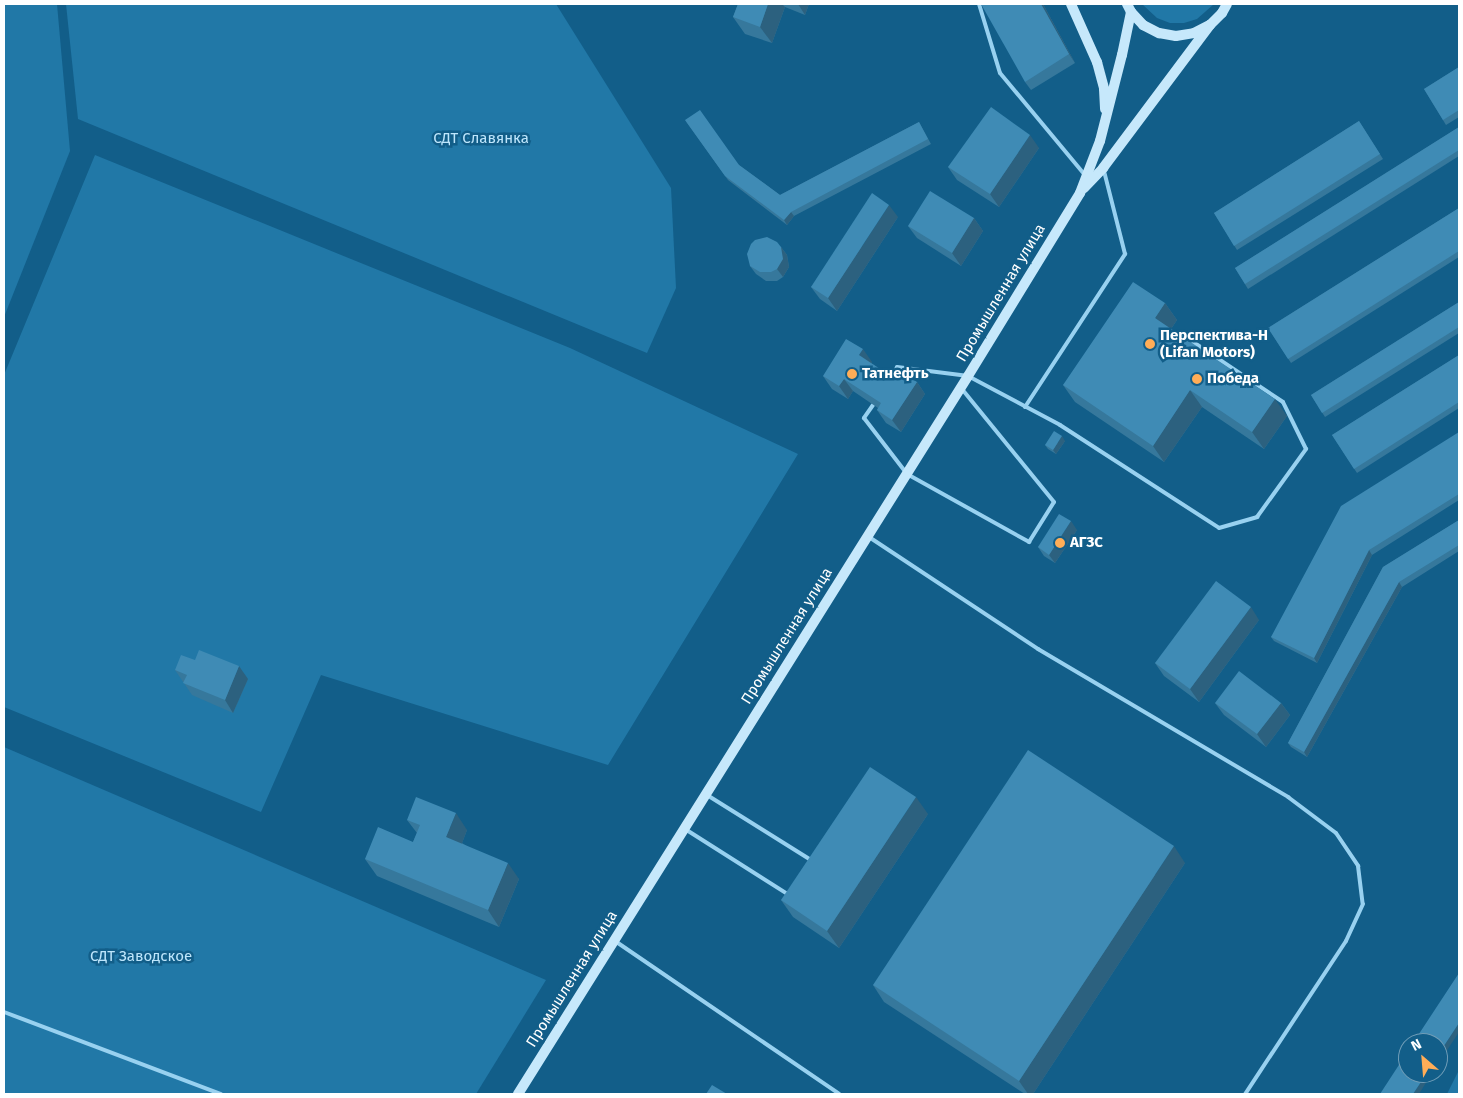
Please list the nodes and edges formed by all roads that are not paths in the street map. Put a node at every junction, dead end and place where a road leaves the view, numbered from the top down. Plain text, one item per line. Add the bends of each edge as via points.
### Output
1 (979, 4) edge
2 (1071, 4) edge
3 (1227, 4) edge
4 (1129, 8) edge
5 (1210, 25) junction
6 (1106, 118) junction
7 (1103, 168) junction
8 (1086, 177) junction
9 (1080, 193) junction
10 (1181, 334) edge
11 (968, 376) junction
12 (888, 381) edge
13 (961, 388) junction
14 (873, 404) edge
15 (1026, 407) junction
16 (906, 474) junction
17 (867, 536) junction
18 (705, 794) junction
19 (684, 828) junction
20 (817, 864) edge
21 (793, 898) edge
22 (614, 940) junction
23 (4, 1012) edge
24 (220, 1094) edge
25 (518, 1094) edge
26 (839, 1094) edge
27 (1245, 1094) edge

1 - 8 lane via 1000,73
2 - 6 main road via 1097,62 1104,89
3 - 5 main road
4 - 5 main road via 1143,24 1159,33 1176,36 1194,33
4 - 6 main road via 1122,55
5 - 7 main road
6 - 8 main road
7 - 9 main road
7 - 15 lane via 1125,254
8 - 9 main road
9 - 11 main road, Промышленная улица
10 - 15 lane via 1283,402 1306,449 1257,517 1219,528 1060,425
11 - 12 lane via 897,367
11 - 13 main road, Промышленная улица
11 - 15 lane
13 - 16 main road, Промышленная улица
13 - 16 lane via 1054,502 1029,542
14 - 16 lane via 864,418
16 - 17 main road, Промышленная улица
17 - 18 main road, Промышленная улица
17 - 27 lane via 1038,649 1288,797 1336,833 1358,866 1363,904 1346,941
18 - 19 main road, Промышленная улица
18 - 20 lane
19 - 21 lane
19 - 22 main road, Промышленная улица
22 - 25 main road, Промышленная улица
22 - 26 lane
23 - 24 lane

